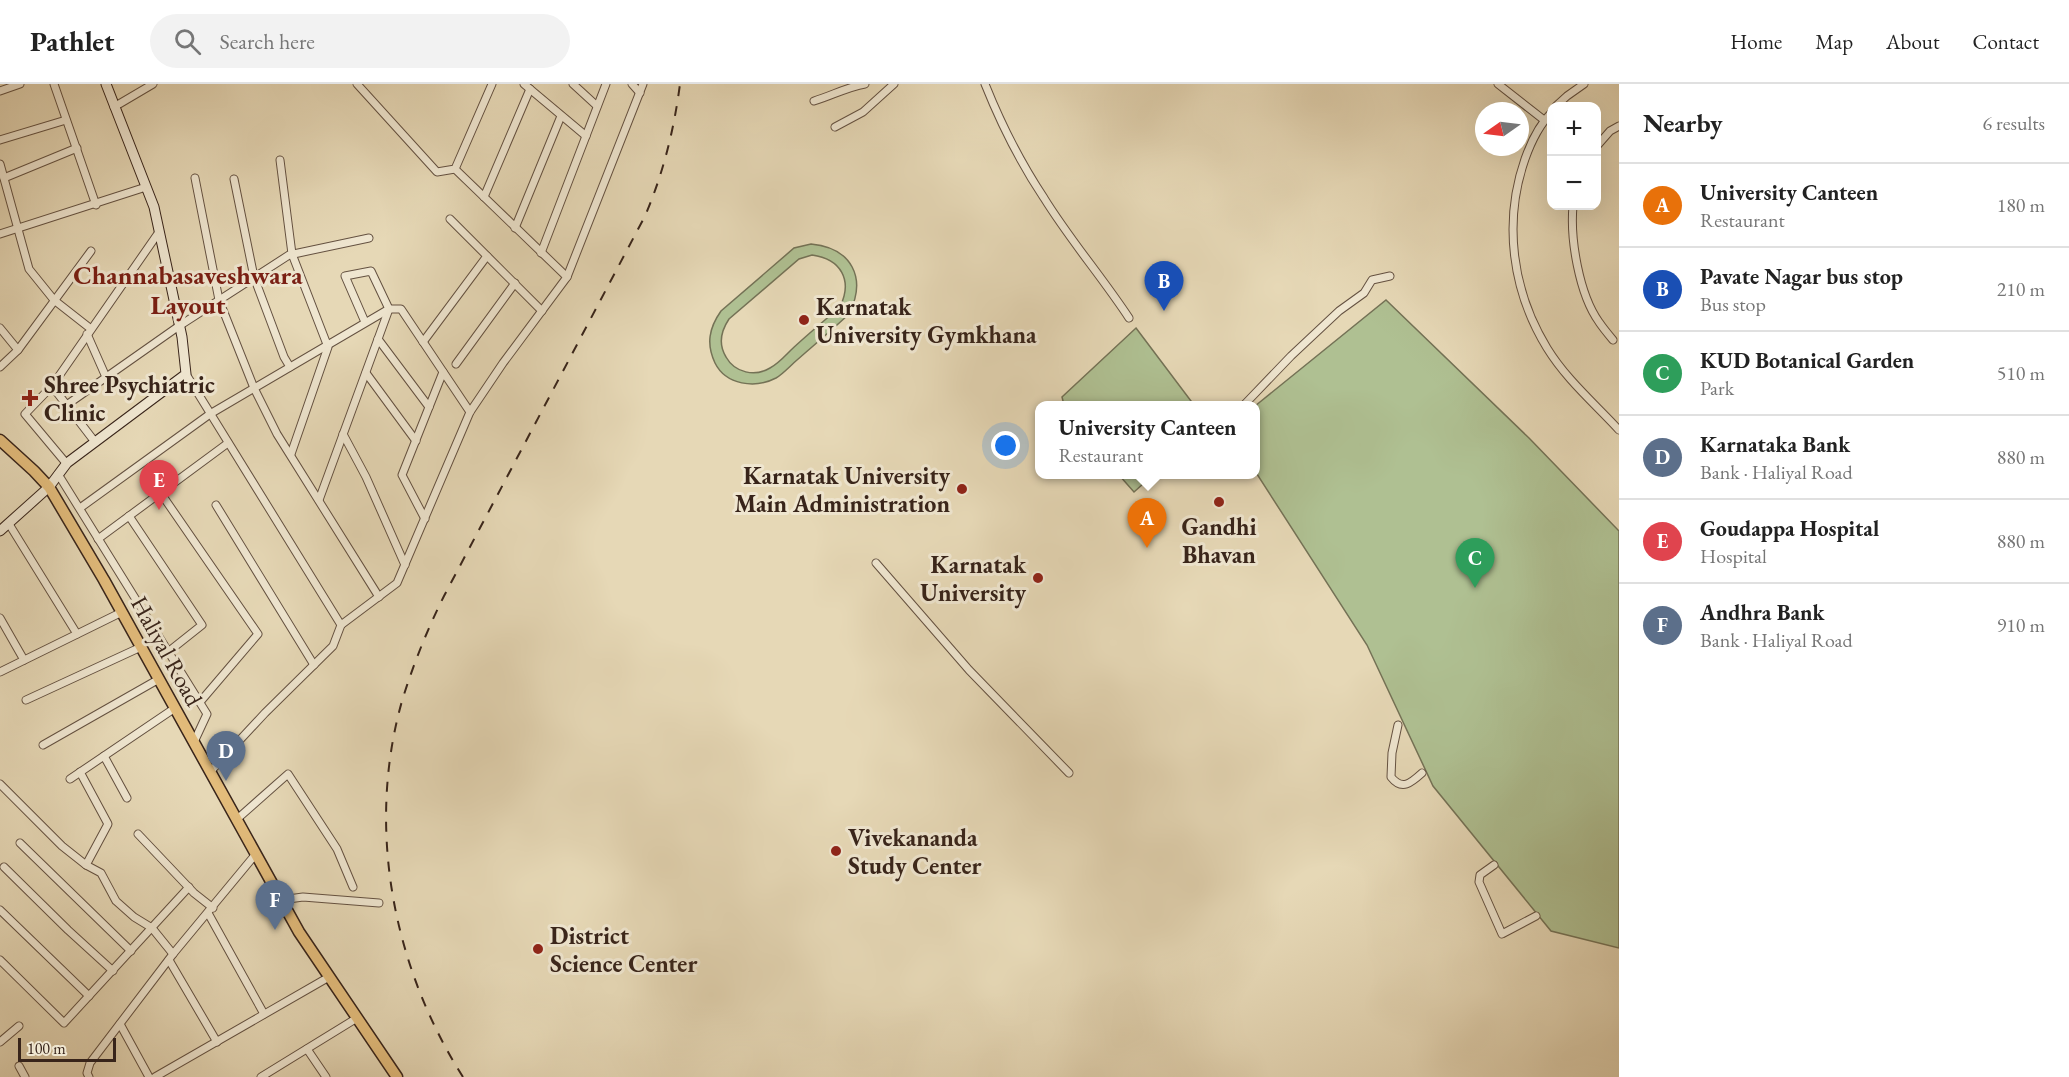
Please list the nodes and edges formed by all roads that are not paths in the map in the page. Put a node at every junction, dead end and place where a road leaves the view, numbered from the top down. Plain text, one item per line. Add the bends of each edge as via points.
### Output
1 (20, 84) edge
2 (54, 84) edge
3 (105, 84) edge
4 (153, 84) edge
5 (357, 84) edge
6 (492, 84) edge
7 (573, 84) edge
8 (606, 84) edge
9 (632, 84) edge
10 (643, 84) edge
11 (865, 84) edge
12 (894, 84) edge
13 (985, 84) edge
14 (1498, 84) edge
15 (1584, 84) edge
16 (849, 85) edge
17 (527, 87) edge
18 (0, 91) edge
19 (640, 93) junction
20 (814, 101) dead end
21 (1561, 102) edge
22 (597, 106) junction
23 (114, 107) junction
24 (561, 116) junction
25 (1547, 117) edge
26 (66, 120) junction
27 (1544, 120) junction
28 (1619, 126) edge
29 (835, 127) dead end
30 (586, 136) junction
31 (0, 140) edge
32 (1601, 141) edge
33 (76, 148) junction
34 (280, 160) dead end
35 (0, 164) edge
36 (455, 169) junction
37 (4, 178) junction
38 (195, 178) dead end
39 (234, 179) dead end
40 (146, 188) junction
41 (484, 197) junction
42 (96, 204) junction
43 (1573, 210) edge
44 (450, 219) dead end
45 (514, 228) junction
46 (19, 229) junction
47 (159, 232) junction
48 (0, 234) edge
49 (369, 238) dead end
50 (90, 251) dead end
51 (541, 253) junction
52 (292, 254) junction
53 (487, 256) junction
54 (1389, 276) dead end
55 (254, 277) junction
56 (567, 278) junction
57 (514, 283) junction
58 (54, 300) junction
59 (219, 300) junction
60 (389, 309) junction
61 (542, 311) junction
62 (1129, 318) dead end
63 (365, 322) junction
64 (179, 326) junction
65 (0, 328) edge
66 (89, 331) junction
67 (378, 339) junction
68 (1613, 340) dead end
69 (423, 342) junction
70 (328, 347) junction
71 (18, 350) junction
72 (456, 364) dead end
73 (0, 367) edge
74 (290, 367) junction
75 (443, 372) junction
76 (186, 374) junction
77 (366, 374) junction
78 (106, 377) junction
79 (52, 386) junction
80 (254, 388) junction
81 (1247, 401) edge
82 (68, 404) junction
83 (429, 407) junction
84 (470, 412) junction
85 (210, 414) junction
86 (1619, 430) edge
87 (343, 434) junction
88 (0, 440) edge
89 (416, 441) junction
90 (95, 442) junction
91 (228, 443) junction
92 (291, 454) junction
93 (66, 464) junction
94 (58, 474) junction
95 (49, 487) junction
96 (160, 492) junction
97 (319, 500) junction
98 (216, 505) dead end
99 (80, 508) junction
100 (129, 516) junction
101 (425, 519) junction
102 (9, 524) junction
103 (0, 531) edge
104 (98, 538) junction
105 (876, 563) dead end
106 (405, 566) junction
107 (379, 597) junction
108 (122, 612) junction
109 (0, 618) edge
110 (341, 625) junction
111 (77, 634) junction
112 (141, 646) junction
113 (168, 652) junction
114 (24, 660) junction
115 (314, 665) junction
116 (0, 672) edge
117 (159, 679) junction
118 (26, 700) dead end
119 (200, 702) junction
120 (175, 708) junction
121 (1398, 725) dead end
122 (194, 742) junction
123 (43, 745) dead end
124 (104, 756) junction
125 (80, 772) junction
126 (210, 772) junction
127 (1069, 773) dead end
128 (1422, 773) dead end
129 (70, 779) dead end
130 (0, 784) edge
131 (127, 798) dead end
132 (236, 820) junction
133 (138, 834) dead end
134 (20, 843) dead end
135 (255, 855) junction
136 (86, 865) junction
137 (1494, 865) dead end
138 (4, 867) dead end
139 (189, 887) junction
140 (352, 887) dead end
141 (281, 900) junction
142 (379, 903) dead end
143 (0, 909) edge
144 (210, 910) junction
145 (1536, 916) dead end
146 (152, 928) junction
147 (131, 951) junction
148 (171, 957) junction
149 (0, 960) edge
150 (113, 970) junction
151 (329, 977) junction
152 (89, 996) junction
153 (264, 1014) junction
154 (357, 1018) junction
155 (120, 1024) junction
156 (19, 1026) dead end
157 (0, 1042) edge
158 (217, 1042) junction
159 (307, 1049) junction
160 (19, 1066) dead end
161 (25, 1077) edge
162 (89, 1077) edge
163 (149, 1077) edge
164 (155, 1077) edge
165 (261, 1077) edge
166 (326, 1077) edge
167 (397, 1077) edge

1 - 18 street
2 - 26 street
3 - 23 street
4 - 23 street
5 - 36 street via 437,172
6 - 36 street
7 - 22 street
8 - 22 street
9 - 19 street
10 - 19 street
11 - 16 street
12 - 29 street via 863,112
13 - 62 street via 1016,153 1044,199
14 - 27 street
15 - 21 street
16 - 20 street
17 - 24 street
17 - 41 street
19 - 56 street
22 - 30 street
23 - 40 street
24 - 30 street
24 - 45 street
25 - 27 street
26 - 31 street
26 - 33 street
27 - 86 street via 1518,179 1513,213 1514,259 1519,280 1546,346 1567,376
28 - 32 street
30 - 51 street
33 - 37 street
33 - 42 street
34 - 52 street
35 - 37 street
36 - 41 street
37 - 46 street
38 - 59 street
39 - 55 street
40 - 42 street
40 - 47 street
41 - 45 street
42 - 46 street
43 - 68 street via 1572,234 1586,294 1597,320
44 - 53 street
45 - 51 street
46 - 48 street
46 - 58 street via 29,268
47 - 64 street
47 - 66 street
49 - 52 street
50 - 58 street
51 - 56 street
52 - 55 street
52 - 70 street
53 - 57 street
53 - 69 street
54 - 81 street via 1372,280 1364,293 1331,318
55 - 59 street
55 - 74 street
56 - 61 street
57 - 61 street
57 - 72 street
58 - 66 street
58 - 71 street
59 - 64 street
59 - 80 street
60 - 63 street
60 - 63 street via 371,271 345,276
60 - 67 street
60 - 69 street via 401,309
61 - 84 street
63 - 70 street
64 - 76 street
64 - 78 street
65 - 71 street
66 - 78 street
66 - 79 street
67 - 77 street
67 - 83 street
69 - 75 street
70 - 74 street
70 - 92 street
71 - 73 street
74 - 80 street
75 - 83 street
75 - 84 street
76 - 85 street
76 - 90 street
77 - 87 street
77 - 89 street
78 - 82 street
79 - 82 street
79 - 93 street via 25,414
80 - 85 street
80 - 92 street
82 - 90 street
83 - 89 street
84 - 101 street
85 - 91 street
85 - 99 street
87 - 97 street
87 - 106 street
88 - 95 main road, Haliyal Road
89 - 101 street via 402,475
90 - 93 street
91 - 96 street
91 - 110 street
92 - 97 street
93 - 94 street
94 - 95 street
94 - 99 street
95 - 102 street
95 - 108 main road, Haliyal Road
96 - 100 street
96 - 119 street via 258,634
97 - 107 street
98 - 115 street
99 - 104 street
100 - 104 street
100 - 113 street via 202,625
101 - 106 street
102 - 103 street
102 - 111 street
104 - 113 street
105 - 127 street via 969,670
106 - 107 street via 397,583
107 - 110 street
108 - 111 street
108 - 112 main road, Haliyal Road
109 - 114 street
110 - 115 street via 333,646
111 - 114 street
112 - 117 main road, Haliyal Road
112 - 118 street
113 - 119 street
114 - 116 street
115 - 126 street
117 - 120 main road, Haliyal Road
117 - 123 street
119 - 122 street via 207,714
120 - 122 main road, Haliyal Road
120 - 124 street
121 - 128 street via 1390,777 1403,786
122 - 126 main road, Haliyal Road
124 - 125 street
124 - 131 street
125 - 129 street
125 - 136 street via 108,824
126 - 132 main road, Haliyal Road
130 - 136 street
132 - 135 main road, Haliyal Road
132 - 140 street via 288,774 337,849
133 - 139 street
134 - 147 street
135 - 141 main road, Haliyal Road
135 - 144 street
136 - 146 street via 101,873 116,902
137 - 145 street via 1480,875 1479,882 1502,934
138 - 150 street
139 - 144 street
139 - 146 street
141 - 142 street via 303,897
141 - 151 main road, Haliyal Road
143 - 152 street
144 - 148 street
144 - 153 street
146 - 147 street
146 - 148 street
147 - 150 street
148 - 155 street
148 - 158 street
149 - 152 street via 64,1023
150 - 152 street
151 - 153 street
151 - 154 main road, Haliyal Road
153 - 158 street
154 - 159 street
154 - 167 main road, Haliyal Road
155 - 162 street via 90,1063
155 - 163 street
156 - 157 street
158 - 164 street
159 - 165 street
159 - 166 street
160 - 161 street

